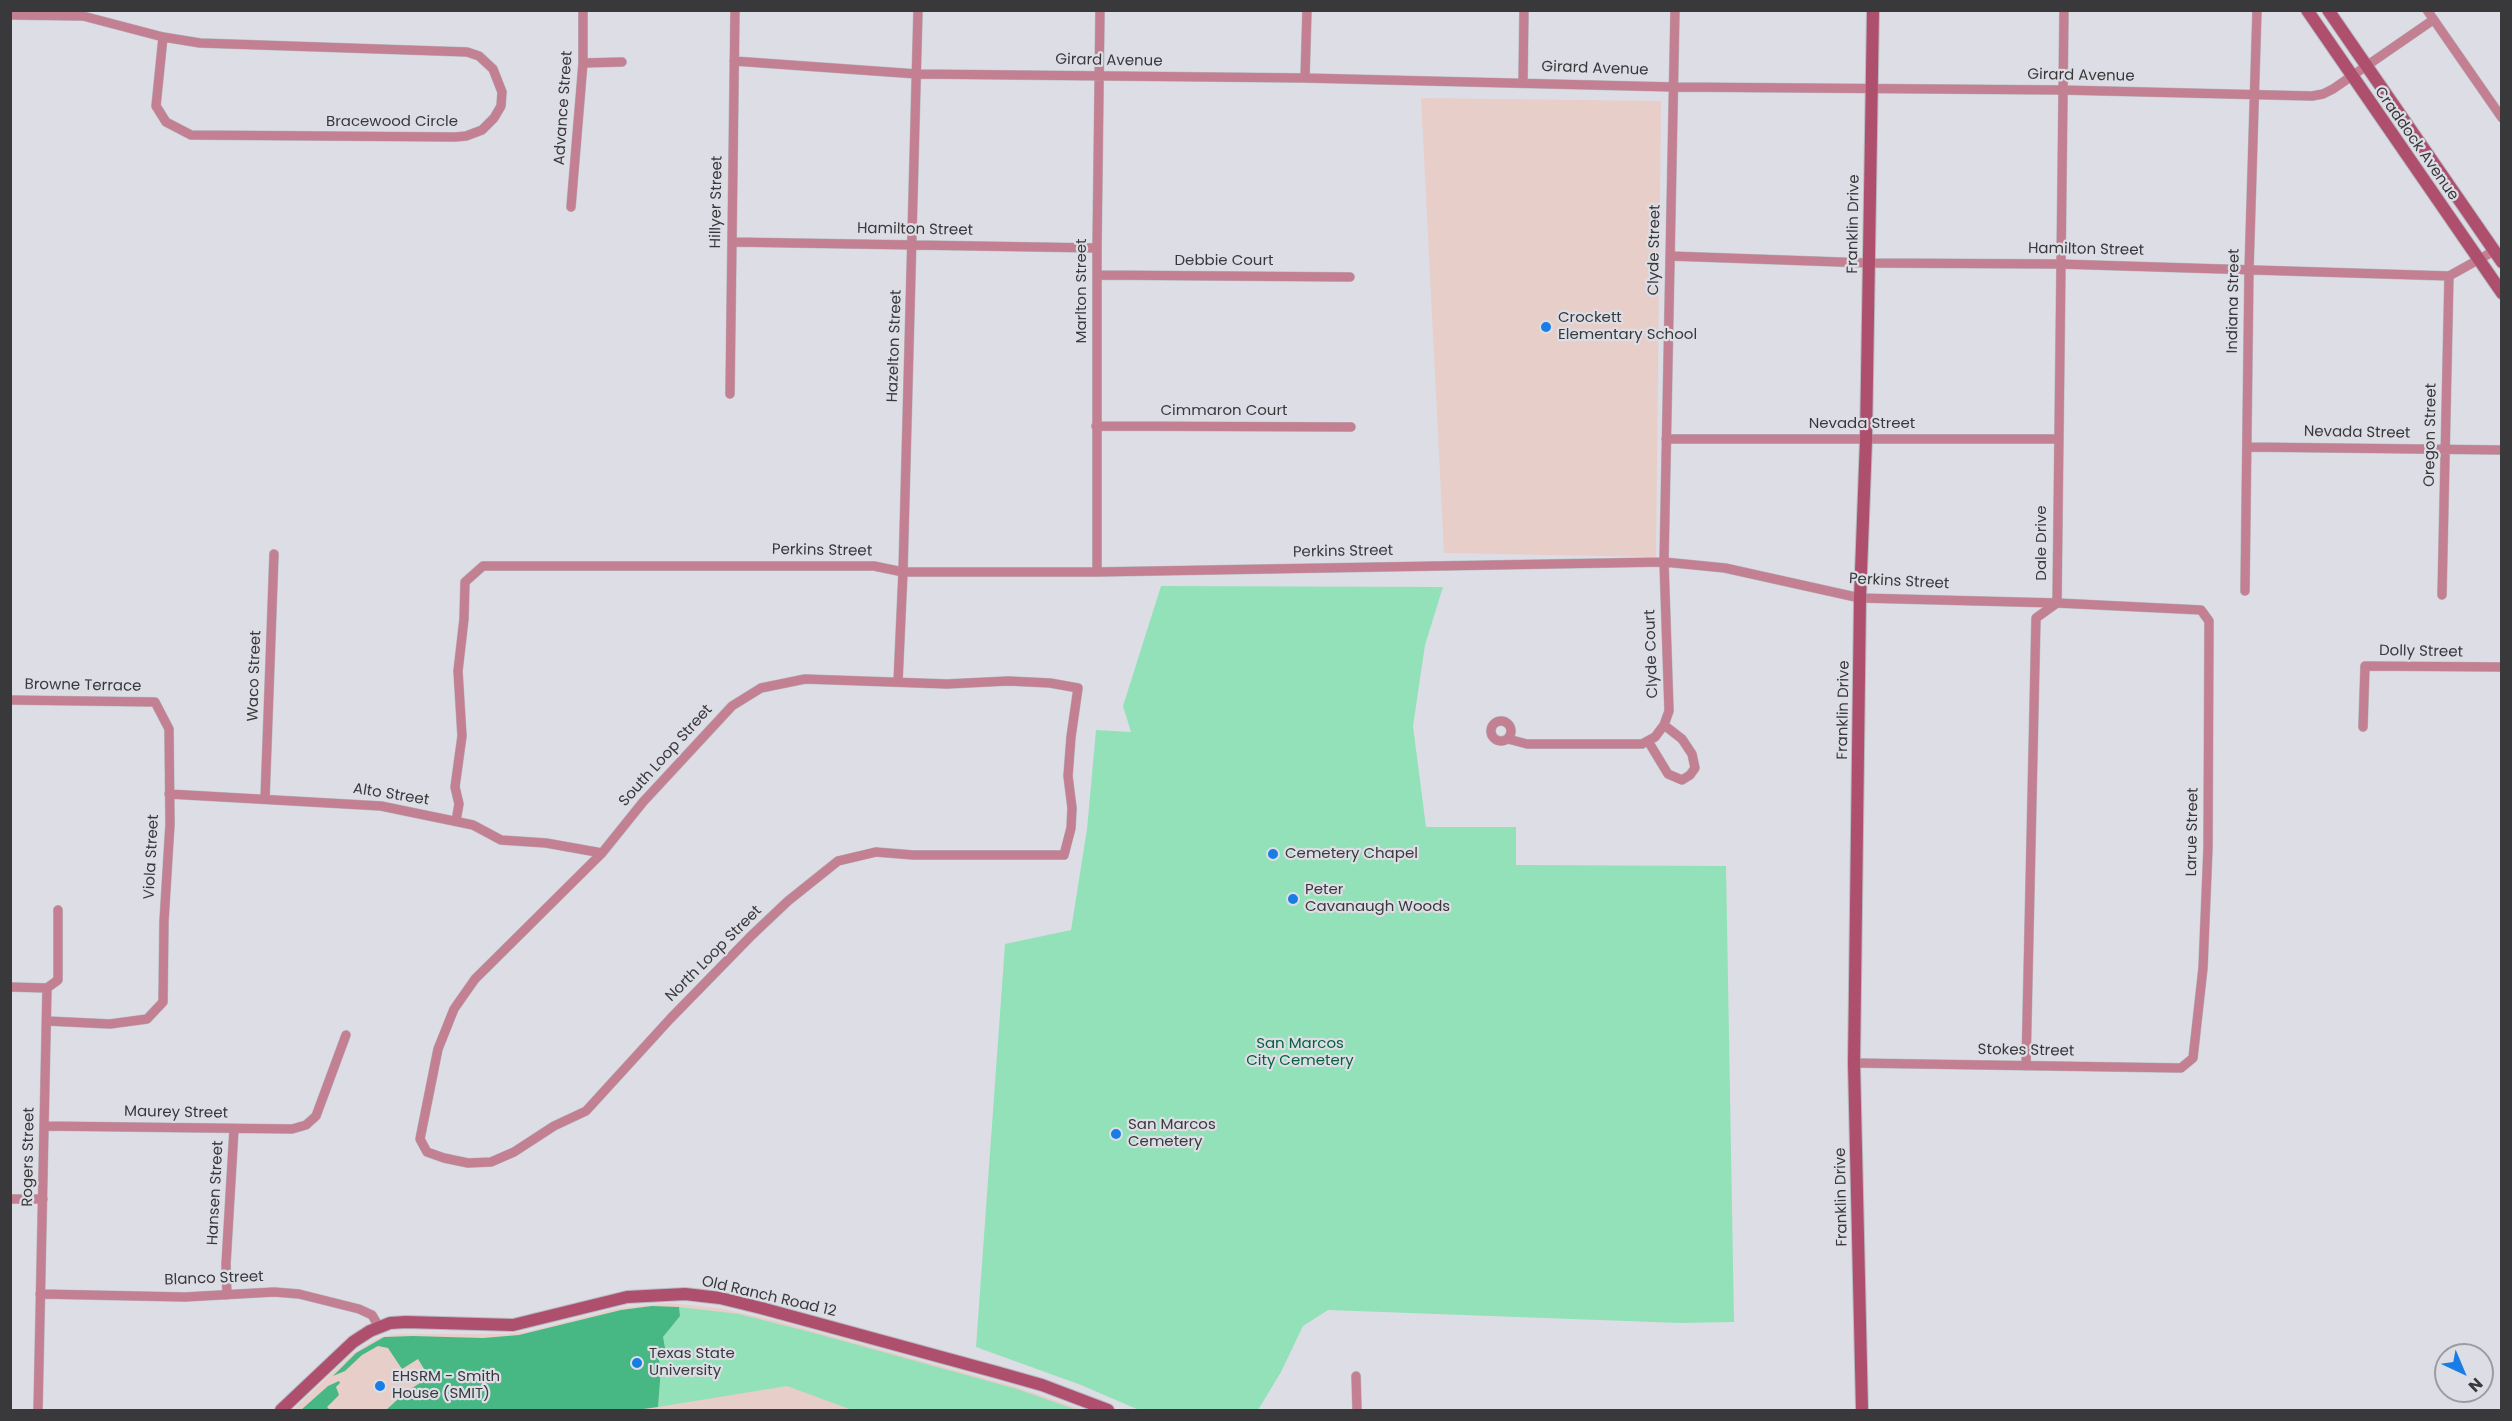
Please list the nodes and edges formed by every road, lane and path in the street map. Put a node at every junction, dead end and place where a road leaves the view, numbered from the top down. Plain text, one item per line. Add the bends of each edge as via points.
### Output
1 (583, 10) edge
2 (735, 10) edge
3 (918, 10) edge
4 (1100, 10) edge
5 (1307, 10) edge
6 (1524, 10) edge
7 (1675, 10) edge
8 (1873, 10) edge
9 (2064, 10) edge
10 (2257, 10) edge
11 (2307, 10) edge
12 (2328, 10) edge
13 (2427, 10) edge
14 (71, 12) edge
15 (10, 15) edge
16 (2433, 20) junction
17 (164, 38) junction
18 (622, 62) dead end
19 (734, 62) junction
20 (583, 63) junction
21 (2367, 67) junction
22 (917, 74) junction
23 (1100, 76) junction
24 (2351, 77) junction
25 (1305, 78) junction
26 (1523, 82) junction
27 (1673, 87) junction
28 (1872, 89) junction
29 (2062, 90) junction
30 (2254, 95) junction
31 (2502, 118) edge
32 (571, 207) dead end
33 (732, 242) junction
34 (912, 245) junction
35 (1097, 248) junction
36 (1670, 256) junction
37 (2498, 256) edge
38 (2478, 260) junction
39 (1868, 263) junction
40 (2059, 264) junction
41 (2249, 270) junction
42 (1098, 275) junction
43 (2449, 276) junction
44 (1350, 277) dead end
45 (2502, 293) edge
46 (730, 394) dead end
47 (1096, 426) junction
48 (1351, 427) dead end
49 (1666, 439) junction
50 (2058, 439) junction
51 (1866, 440) junction
52 (2248, 447) junction
53 (2446, 449) junction
54 (2502, 450) edge
55 (274, 554) dead end
56 (1664, 562) junction
57 (903, 572) junction
58 (1097, 572) junction
59 (2245, 591) dead end
60 (2442, 595) dead end
61 (1860, 598) junction
62 (2057, 603) junction
63 (2201, 610) joint
64 (2502, 667) edge
65 (898, 682) junction
66 (10, 700) edge
67 (155, 702) joint
68 (1664, 725) junction
69 (2363, 727) dead end
70 (1508, 739) dead end
71 (1648, 741) junction
72 (170, 794) junction
73 (265, 799) junction
74 (456, 821) junction
75 (602, 853) junction
76 (1064, 855) joint
77 (58, 910) dead end
78 (10, 987) edge
79 (47, 988) junction
80 (47, 1021) junction
81 (346, 1035) dead end
82 (2193, 1058) joint
83 (1854, 1063) junction
84 (2026, 1066) junction
85 (44, 1126) junction
86 (234, 1129) junction
87 (424, 1146) joint
88 (43, 1198) junction
89 (10, 1199) edge
90 (40, 1294) junction
91 (227, 1295) junction
92 (379, 1327) junction
93 (1356, 1376) dead end
94 (38, 1410) edge
95 (281, 1410) edge
96 (1108, 1410) edge
97 (1357, 1410) edge
98 (1862, 1410) edge

1 - 20 street, Advance Street
2 - 19 street, Hillyer Street
3 - 22 street, Hazelton Street
4 - 23 street, Marlton Street
5 - 25 street
6 - 26 street
7 - 27 street, Clyde Street
8 - 28 street, Franklin Drive
9 - 29 street, Dale Drive
10 - 30 street, Indiana Street
11 - 24 street, Craddock Avenue
12 - 21 street, Craddock Avenue
13 - 16 street
14 - 15 street, Bracewood Circle
14 - 17 street, Bracewood Circle
16 - 21 street, Girard Avenue
16 - 31 street
17 - 17 street, Bracewood Circle via 208,44 466,52 480,56 493,69 502,92 501,106 482,130 455,137 191,135 166,122 156,106
18 - 20 street
19 - 22 street, Girard Avenue
19 - 33 street, Hillyer Street
20 - 32 street, Advance Street
21 - 24 street, Girard Avenue
21 - 37 street, Craddock Avenue
22 - 23 street, Girard Avenue
22 - 34 street, Hazelton Street
23 - 25 street, Girard Avenue
23 - 35 street, Marlton Street
24 - 30 street, Girard Avenue via 2323,94
24 - 38 street, Craddock Avenue
25 - 26 street, Girard Avenue
26 - 27 street, Girard Avenue
27 - 28 street, Girard Avenue
27 - 36 street, Clyde Street
28 - 29 street, Girard Avenue
28 - 39 street, Franklin Drive
29 - 30 street, Girard Avenue
29 - 40 street, Dale Drive
30 - 41 street, Indiana Street
33 - 34 street, Hamilton Street
33 - 46 street, Hillyer Street
34 - 35 street, Hamilton Street
34 - 57 street, Hazelton Street
35 - 42 street, Marlton Street
36 - 39 street, Hamilton Street
36 - 49 street, Clyde Street
37 - 38 street
38 - 43 street
38 - 45 street, Craddock Avenue
39 - 40 street, Hamilton Street
39 - 51 street, Franklin Drive
40 - 41 street, Hamilton Street
40 - 50 street, Dale Drive
41 - 43 street, Hamilton Street
41 - 52 street, Indiana Street
42 - 44 street, Debbie Court
42 - 47 street, Marlton Street
43 - 53 street, Oregon Street
47 - 48 street, Cimmaron Court
47 - 58 street, Marlton Street
49 - 51 street, Nevada Street
49 - 56 street, Clyde Street
50 - 51 street, Nevada Street
50 - 62 street, Dale Drive
51 - 61 street, Franklin Drive
52 - 53 street, Nevada Street
52 - 59 street, Indiana Street
53 - 54 street, Nevada Street
53 - 60 street, Oregon Street
55 - 73 street, Waco Street
56 - 58 street, Perkins Street
56 - 61 street, Perkins Street via 1725,568
56 - 68 street, Clyde Court via 1669,711
57 - 58 street, Perkins Street
57 - 65 street, Hazelton Street
57 - 74 street, Perkins Street via 874,566 483,566 465,582 458,671 462,736 455,787 459,804
61 - 62 street, Perkins Street
61 - 83 street, Franklin Drive
62 - 63 street, Perkins Street
62 - 84 street via 2036,618
63 - 82 street, Larue Street via 2209,621 2208,848 2203,968
64 - 69 street, Dolly Street via 2365,666
65 - 75 street, South Loop Street via 806,679 761,688 718,720
65 - 76 street, South Loop Street via 1050,682 1078,688 1068,776 1071,828
66 - 67 street, Browne Terrace
67 - 72 street, Viola Street via 169,729
68 - 71 street
68 - 71 street via 1682,739 1692,754 1695,768 1690,775 1682,780 1668,774
70 - 71 street via 1527,744
72 - 73 street, Alto Street
72 - 80 street, Viola Street via 163,1002 147,1019 110,1024
73 - 74 street, Alto Street via 381,806
74 - 75 street, Alto Street via 501,840
75 - 87 street, South Loop Street via 474,979 454,1009 438,1049 420,1139
76 - 87 street, North Loop Street via 876,852 838,861 751,936 586,1111 491,1162 444,1158 427,1152
77 - 79 street, Rogers Street via 58,980
78 - 79 street
79 - 80 street, Rogers Street
80 - 85 street, Rogers Street
81 - 86 street, Maurey Street via 316,1116 306,1125 292,1129
82 - 84 street, Stokes Street via 2181,1068
83 - 84 street, Stokes Street
83 - 98 street, Franklin Drive
85 - 86 street, Maurey Street
85 - 88 street, Rogers Street
86 - 91 street, Hansen Street
88 - 89 street
88 - 90 street, Rogers Street
90 - 91 street, Blanco Street
90 - 94 street, Rogers Street
91 - 92 street, Blanco Street via 299,1294 359,1309 372,1315
92 - 95 street, Old Ranch Road 12 via 353,1341
92 - 96 street, Old Ranch Road 12 via 406,1322 513,1325 627,1297 701,1296 761,1308 996,1372
93 - 97 street

